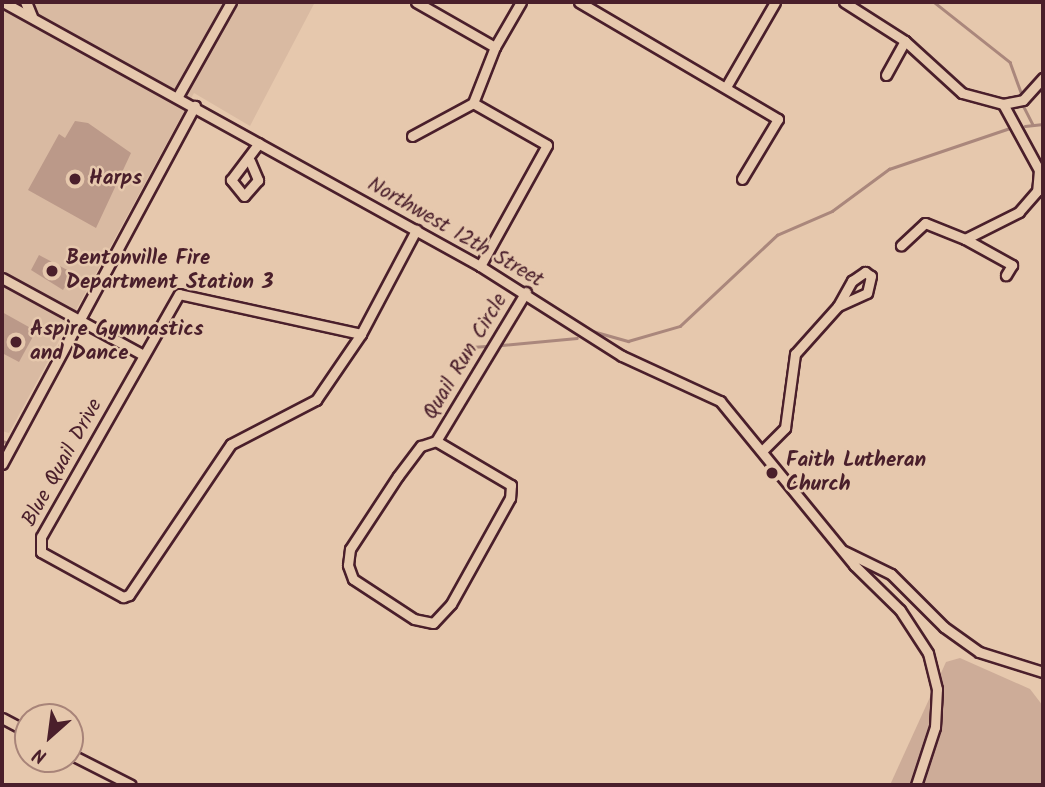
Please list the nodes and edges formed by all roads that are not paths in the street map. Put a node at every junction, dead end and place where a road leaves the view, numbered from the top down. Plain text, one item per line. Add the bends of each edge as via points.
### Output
1 (3, 2) edge
2 (26, 2) edge
3 (232, 2) edge
4 (416, 2) edge
5 (521, 2) edge
6 (579, 2) edge
7 (775, 2) edge
8 (844, 2) edge
9 (32, 17) junction
10 (905, 41) junction
11 (495, 47) junction
12 (886, 75) dead end
13 (1043, 78) edge
14 (726, 87) junction
15 (178, 96) junction
16 (473, 103) junction
17 (1003, 104) junction
18 (195, 106) junction
19 (412, 136) dead end
20 (259, 142) junction
21 (250, 161) dead end
22 (742, 179) dead end
23 (416, 230) junction
24 (965, 239) junction
25 (901, 245) dead end
26 (480, 266) junction
27 (1006, 275) dead end
28 (2, 278) edge
29 (526, 292) junction
30 (838, 306) dead end
31 (82, 321) junction
32 (361, 334) junction
33 (143, 355) junction
34 (436, 441) junction
35 (764, 449) junction
36 (2, 464) edge
37 (843, 550) junction
38 (1043, 672) edge
39 (84, 763) edge
40 (115, 782) edge
41 (131, 785) edge
42 (916, 785) edge

1 - 9 street, Northwest 12th Street
2 - 9 main road
3 - 15 street
4 - 11 street
5 - 11 street
6 - 14 street
7 - 14 street
8 - 10 street
9 - 15 street, Northwest 12th Street
10 - 12 street
10 - 17 street via 962,93
11 - 16 street
13 - 17 street via 1023,100
14 - 22 street via 778,119
15 - 18 street, Northwest 12th Street
16 - 19 street
16 - 26 street via 547,145
17 - 24 street via 1032,148 1039,170 1037,191 1019,212
18 - 20 street, Northwest 12th Street
18 - 31 street
20 - 21 street
20 - 23 street, Northwest 12th Street
23 - 26 street, Northwest 12th Street
23 - 32 street
24 - 25 street via 932,222
24 - 27 street via 1012,265
26 - 29 street, Northwest 12th Street
28 - 31 street
29 - 34 street, Quail Run Circle
29 - 35 street, Northwest 12th Street via 601,344 720,401
30 - 35 street via 796,354 785,428
31 - 33 street
31 - 36 street
32 - 33 street, Blue Quail Drive via 191,294 171,301
32 - 33 street, Blue Quail Drive via 316,400 230,444 123,597 41,552 41,537
34 - 34 street, Quail Run Circle via 421,446 398,476 351,549 348,565 353,579 414,619 433,623 458,592 510,498 511,485
35 - 37 street, Northwest 12th Street
37 - 38 street via 891,574 944,627 979,652
37 - 42 street, Northwest 12th Street via 916,632 934,671 936,727
39 - 40 street
40 - 41 street

